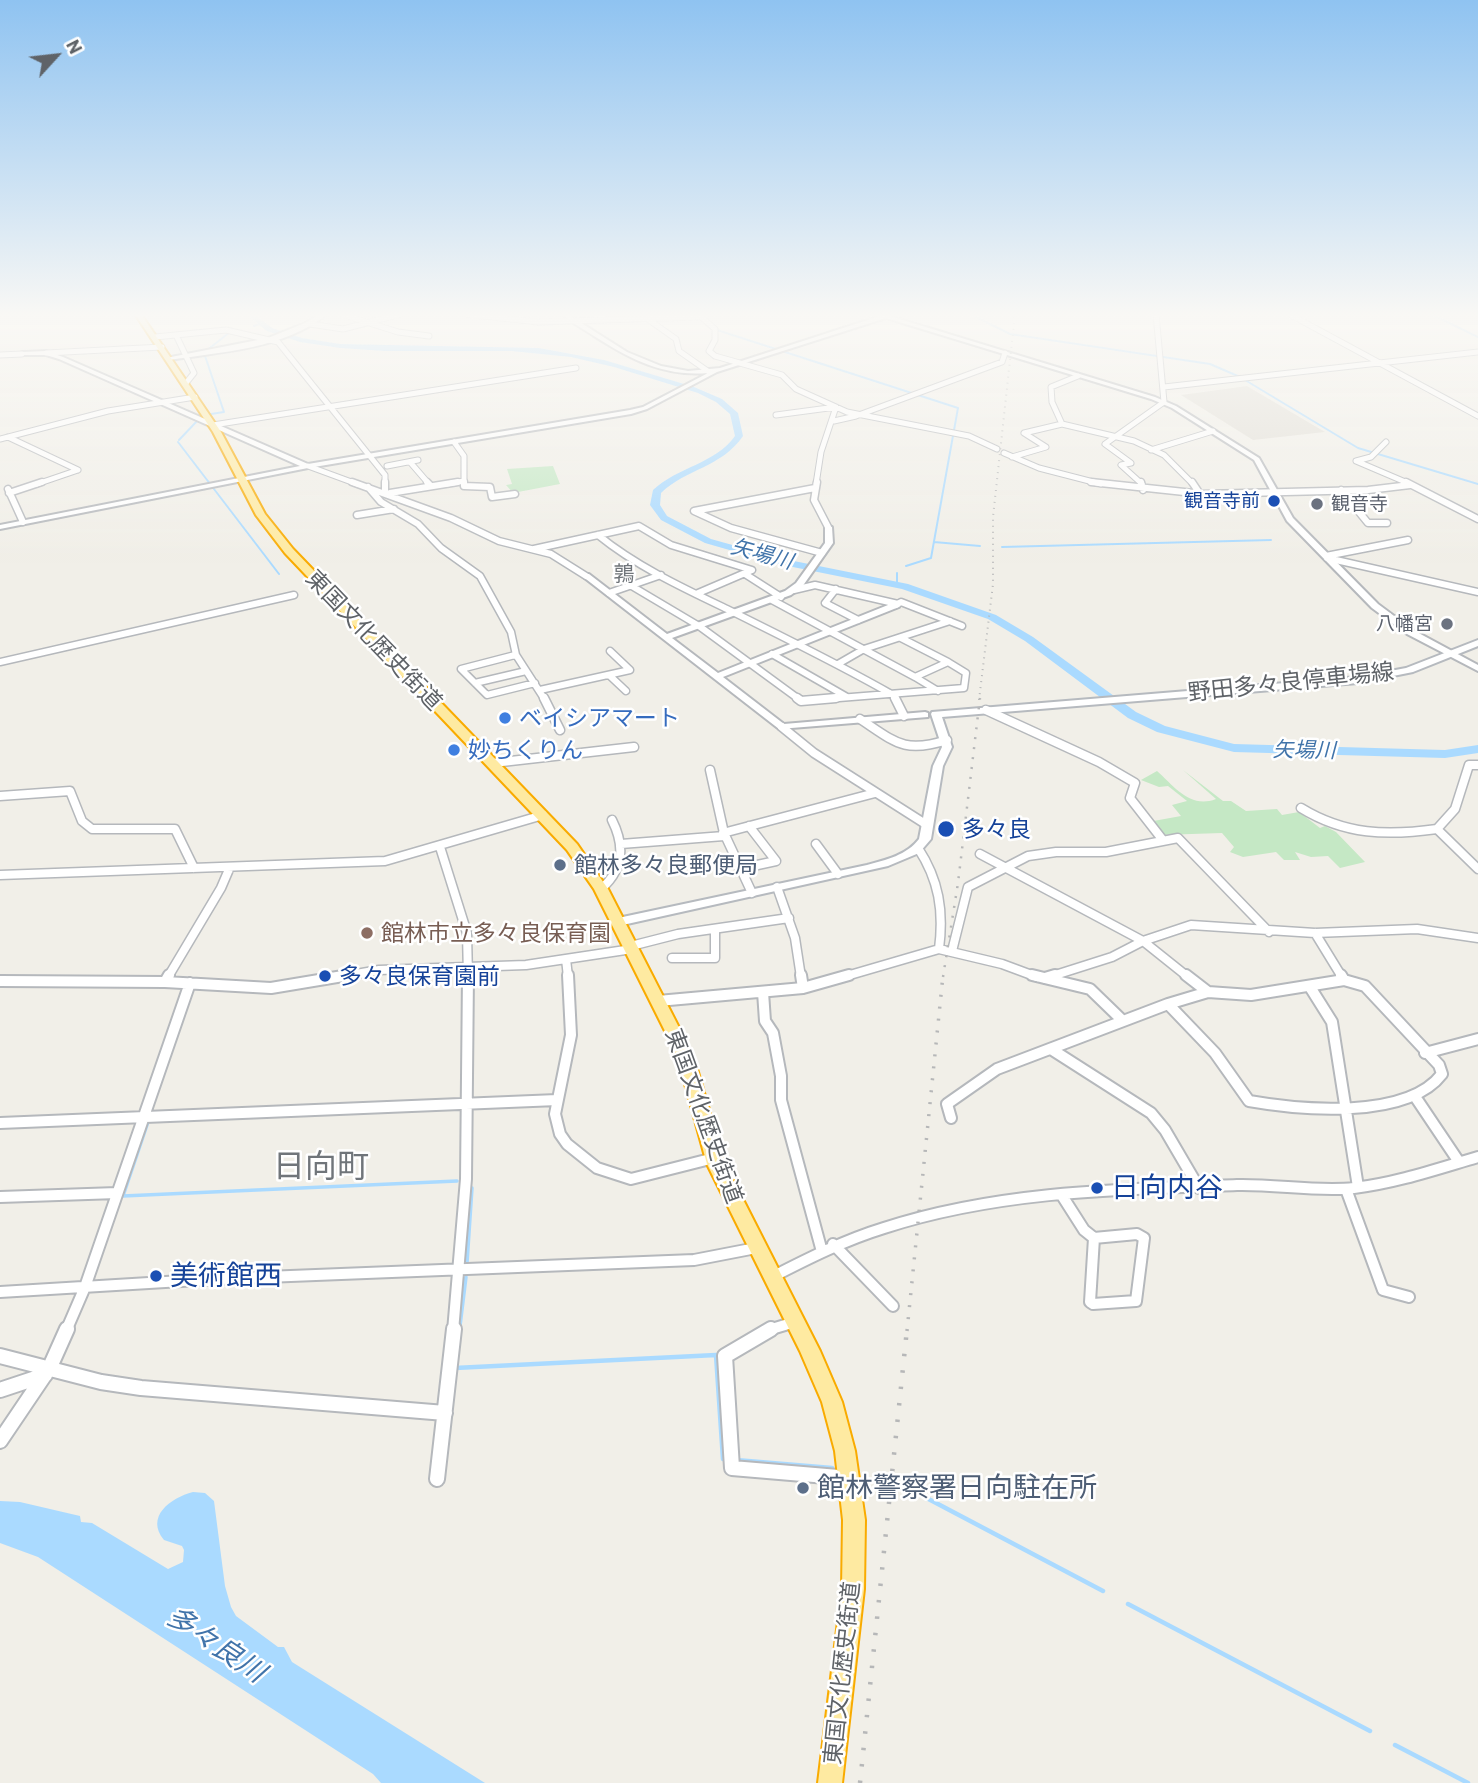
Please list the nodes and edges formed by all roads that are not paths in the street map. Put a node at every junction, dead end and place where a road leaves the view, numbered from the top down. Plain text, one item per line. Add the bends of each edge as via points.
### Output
1 (149, 397) edge
2 (194, 397) edge
3 (195, 397) edge
4 (323, 397) edge
5 (392, 397) edge
6 (664, 397) edge
7 (814, 397) edge
8 (907, 397) edge
9 (1052, 397) edge
10 (1148, 397) edge
11 (1164, 397) edge
12 (1441, 397) edge
13 (1164, 402) junction
14 (163, 403) junction
15 (330, 407) junction
16 (836, 407) junction
17 (776, 415) dead end
18 (859, 415) junction
19 (1478, 416) edge
20 (834, 421) junction
21 (1062, 424) junction
22 (213, 425) junction
23 (1213, 431) junction
24 (8, 437) junction
25 (0, 439) edge
26 (1115, 439) junction
27 (454, 442) junction
28 (1386, 442) dead end
29 (997, 449) dead end
30 (1151, 450) junction
31 (1004, 453) dead end
32 (370, 456) junction
33 (1012, 457) junction
34 (418, 460) dead end
35 (410, 462) junction
36 (387, 466) dead end
37 (308, 467) junction
38 (242, 479) junction
39 (464, 481) junction
40 (1410, 485) junction
41 (431, 486) junction
42 (368, 487) junction
43 (815, 488) junction
44 (1143, 489) junction
45 (1198, 491) junction
46 (1341, 491) junction
47 (387, 493) junction
48 (1273, 493) junction
49 (515, 494) dead end
50 (416, 505) junction
51 (394, 509) junction
52 (357, 515) dead end
53 (1478, 519) edge
54 (23, 523) junction
55 (1387, 523) dead end
56 (0, 527) edge
57 (828, 527) joint
58 (598, 535) junction
59 (1408, 540) dead end
60 (534, 548) junction
61 (821, 554) junction
62 (1327, 557) junction
63 (745, 574) junction
64 (661, 575) junction
65 (586, 576) joint
66 (630, 586) junction
67 (836, 589) junction
68 (794, 590) junction
69 (1478, 592) edge
70 (609, 593) junction
71 (696, 594) junction
72 (294, 595) dead end
73 (776, 598) junction
74 (897, 605) junction
75 (734, 614) junction
76 (858, 620) junction
77 (950, 621) junction
78 (699, 626) junction
79 (962, 626) dead end
80 (830, 631) junction
81 (667, 637) junction
82 (901, 638) junction
83 (1478, 643) edge
84 (797, 645) junction
85 (864, 649) junction
86 (610, 651) dead end
87 (772, 654) junction
88 (1451, 654) junction
89 (516, 655) junction
90 (0, 662) edge
91 (948, 662) junction
92 (749, 663) junction
93 (838, 664) junction
94 (1478, 668) edge
95 (526, 671) junction
96 (609, 675) junction
97 (718, 676) junction
98 (915, 677) junction
99 (475, 683) junction
100 (537, 687) junction
101 (626, 691) dead end
102 (939, 691) junction
103 (893, 695) junction
104 (847, 698) junction
105 (986, 710) junction
106 (925, 715) dead end
107 (904, 716) junction
108 (860, 719) junction
109 (782, 727) junction
110 (560, 730) dead end
111 (947, 740) junction
112 (634, 747) dead end
113 (493, 764) junction
114 (1478, 765) edge
115 (710, 769) dead end
116 (875, 793) junction
117 (0, 796) edge
118 (1301, 808) dead end
119 (543, 815) junction
120 (612, 820) dead end
121 (927, 825) junction
122 (749, 826) junction
123 (1437, 829) junction
124 (724, 834) junction
125 (1162, 839) junction
126 (621, 844) junction
127 (816, 844) dead end
128 (440, 847) junction
129 (918, 848) junction
130 (980, 854) dead end
131 (230, 867) junction
132 (194, 868) junction
133 (1008, 868) junction
134 (739, 869) junction
135 (1478, 869) edge
136 (838, 874) junction
137 (0, 875) edge
138 (777, 887) junction
139 (601, 889) junction
140 (752, 893) junction
141 (789, 918) junction
142 (618, 922) junction
143 (715, 929) junction
144 (1269, 932) junction
145 (1315, 933) junction
146 (1478, 938) edge
147 (1143, 941) junction
148 (631, 948) junction
149 (939, 949) junction
150 (952, 951) junction
151 (672, 958) dead end
152 (566, 959) junction
153 (465, 967) junction
154 (1043, 979) junction
155 (1344, 980) junction
156 (0, 981) edge
157 (165, 982) junction
158 (190, 984) junction
159 (1310, 987) junction
160 (803, 988) junction
161 (763, 992) junction
162 (1208, 992) junction
163 (658, 1001) junction
164 (1168, 1004) junction
165 (1122, 1020) junction
166 (1478, 1039) edge
167 (1051, 1049) junction
168 (1424, 1053) junction
169 (1413, 1095) junction
170 (557, 1100) junction
171 (468, 1104) junction
172 (1346, 1104) junction
173 (144, 1117) junction
174 (951, 1118) dead end
175 (0, 1123) edge
176 (1478, 1157) edge
177 (714, 1158) junction
178 (1459, 1162) junction
179 (1199, 1188) junction
180 (1352, 1188) junction
181 (117, 1193) junction
182 (1061, 1194) junction
183 (0, 1197) edge
184 (1094, 1238) junction
185 (827, 1246) junction
186 (756, 1248) junction
187 (460, 1272) junction
188 (772, 1276) junction
189 (85, 1287) junction
190 (0, 1292) edge
191 (1409, 1297) dead end
192 (893, 1306) dead end
193 (795, 1322) junction
194 (0, 1356) edge
195 (48, 1371) junction
196 (0, 1391) edge
197 (444, 1413) junction
198 (0, 1441) edge
199 (850, 1478) junction
200 (437, 1479) dead end
201 (830, 1783) edge

1 - 14 street
2 - 14 street
3 - 22 highway, 東国文化歴史街道
4 - 15 street
5 - 15 street
6 - 27 street via 631,412
7 - 16 street
8 - 18 street
9 - 21 street
10 - 13 street
11 - 13 street
12 - 19 street
13 - 23 street
13 - 26 street
14 - 22 street
14 - 24 street via 108,411
15 - 22 street
15 - 32 street
16 - 17 street
16 - 18 street
16 - 20 street
18 - 20 street
18 - 29 street via 969,436
20 - 43 street via 821,452
21 - 26 street
21 - 33 street via 1024,433 1046,447
22 - 37 street
22 - 38 highway, 東国文化歴史街道
23 - 30 street
23 - 48 street via 1257,459
24 - 25 street
24 - 54 street via 78,470 8,491
26 - 30 street via 1134,441
26 - 44 street via 1105,444 1131,463 1121,466 1141,480
27 - 32 street
27 - 39 street via 464,456
28 - 40 street via 1375,454 1356,461
30 - 45 street via 1164,455
31 - 33 street
32 - 37 street
32 - 47 street via 385,475
33 - 44 street via 1075,481
34 - 35 street
35 - 36 street
35 - 41 street
37 - 38 street
37 - 42 street
38 - 54 street
38 - 113 highway, 東国文化歴史街道 via 261,515 289,551
39 - 41 street
39 - 49 street via 465,486 490,487 492,497
40 - 46 street
40 - 53 street
41 - 47 street
42 - 47 street
42 - 51 street
43 - 57 street via 814,503
43 - 61 street via 694,511 731,528
44 - 45 street
45 - 48 street
46 - 48 street
46 - 55 street via 1368,523
47 - 50 street
48 - 62 street via 1290,519
50 - 51 street
50 - 60 street via 499,541
51 - 52 street
51 - 89 street via 480,576 511,632
54 - 56 street
57 - 61 street via 830,541
58 - 60 street
58 - 63 street via 639,526 679,548 752,570
58 - 64 street
59 - 62 street
60 - 65 street via 565,560
61 - 68 street
62 - 69 street
62 - 88 street via 1385,614
63 - 71 street
63 - 73 street
64 - 66 street
64 - 71 street
65 - 70 street
66 - 70 street
66 - 78 street
67 - 68 street via 816,585
67 - 74 street
67 - 76 street via 825,603
68 - 73 street
70 - 81 street
71 - 75 street
72 - 90 street
73 - 75 street
73 - 80 street
74 - 76 street
74 - 77 street
75 - 78 street
75 - 84 street
76 - 80 street
77 - 79 street
77 - 82 street
78 - 81 street
78 - 92 street
80 - 84 street
80 - 85 street
81 - 97 street
82 - 85 street
82 - 91 street
83 - 88 main road, 野田多々良停車場線
84 - 87 street
84 - 93 street
85 - 93 street
85 - 98 street
86 - 96 street via 631,670
87 - 92 street
87 - 104 street
88 - 94 street
88 - 105 main road, 野田多々良停車場線 via 1409,670 1358,680
89 - 95 street
89 - 99 street via 461,669
91 - 98 street
91 - 102 street via 967,673 966,687
92 - 97 street
92 - 104 street via 801,701
93 - 103 street
95 - 99 street
95 - 100 street
96 - 100 street
96 - 101 street
97 - 109 street
98 - 102 street
99 - 100 street via 487,695
100 - 110 street
102 - 103 street
103 - 104 street
103 - 107 street
105 - 111 main road via 936,714
105 - 125 street via 1042,739 1107,764 1135,783 1130,798
106 - 107 street
107 - 108 street
108 - 109 street
108 - 111 street via 901,746
109 - 116 street
111 - 121 main road
112 - 113 street
113 - 119 highway, 東国文化歴史街道
114 - 123 street via 1469,765 1455,809
115 - 124 street
116 - 121 street
116 - 122 street
117 - 132 street via 70,791 82,821 92,829 175,829
118 - 123 street via 1325,824 1367,834
119 - 128 street
119 - 139 highway, 東国文化歴史街道
120 - 126 street
121 - 129 main road
122 - 124 street
122 - 134 street via 776,861
123 - 135 street
124 - 126 street
124 - 134 street
125 - 133 street via 1106,852 1031,855
125 - 144 street via 1182,838
126 - 139 street via 618,872
127 - 136 street
128 - 131 street via 385,861
128 - 153 street via 467,933
129 - 136 main road via 888,862
129 - 149 street via 934,872 942,898
130 - 133 street
131 - 132 street
131 - 157 street
132 - 137 street
133 - 147 street
133 - 150 street via 968,887
134 - 140 street
136 - 138 main road
138 - 140 main road
138 - 141 street
139 - 142 highway, 東国文化歴史街道
140 - 142 main road
141 - 143 street
141 - 160 street
142 - 148 highway, 東国文化歴史街道
143 - 148 street
143 - 151 street via 715,958
144 - 145 street
144 - 147 street via 1191,925
145 - 146 street via 1411,928
145 - 155 street
147 - 154 street via 1112,957
147 - 162 street
148 - 152 street
148 - 163 highway, 東国文化歴史街道
149 - 150 street
149 - 160 street
150 - 154 street
152 - 153 street
152 - 170 street via 570,1043
153 - 158 street via 379,970 271,989
153 - 171 street
154 - 165 street via 1090,989
155 - 159 street
155 - 168 street via 1365,986
156 - 157 street
157 - 158 street
158 - 173 street
159 - 162 street via 1251,995
159 - 172 street via 1332,1022
160 - 161 street
161 - 163 street
161 - 185 street via 788,1131
162 - 164 street
163 - 177 highway, 東国文化歴史街道 via 685,1055
164 - 165 street
164 - 172 street via 1215,1053 1249,1101
165 - 167 street
166 - 168 street
167 - 174 street via 978,1080 947,1104
167 - 179 street via 1151,1113
168 - 169 street via 1439,1065 1442,1074 1436,1084
169 - 172 street via 1394,1104
169 - 178 street
170 - 171 street
170 - 177 street via 560,1133 592,1166 617,1177 640,1178
171 - 173 street
171 - 187 street
172 - 180 street
173 - 175 street
173 - 181 street
176 - 178 street
177 - 186 highway, 東国文化歴史街道
178 - 180 street
179 - 180 street
179 - 182 street
180 - 191 street via 1383,1290
181 - 183 street
181 - 189 street
182 - 184 street
182 - 185 street via 918,1219
184 - 184 street via 1090,1302 1136,1301 1144,1238 1137,1234
185 - 188 street
185 - 192 street
186 - 187 street via 709,1259
186 - 188 highway, 東国文化歴史街道
187 - 189 street
187 - 197 street
188 - 193 highway, 東国文化歴史街道
189 - 190 street
189 - 195 street
193 - 199 highway, 東国文化歴史街道 via 832,1402
193 - 199 street via 764,1331 725,1356 732,1468
194 - 195 street
195 - 196 street
195 - 197 street via 141,1388
195 - 198 street
197 - 200 street
199 - 201 highway, 東国文化歴史街道 via 855,1520 853,1589

